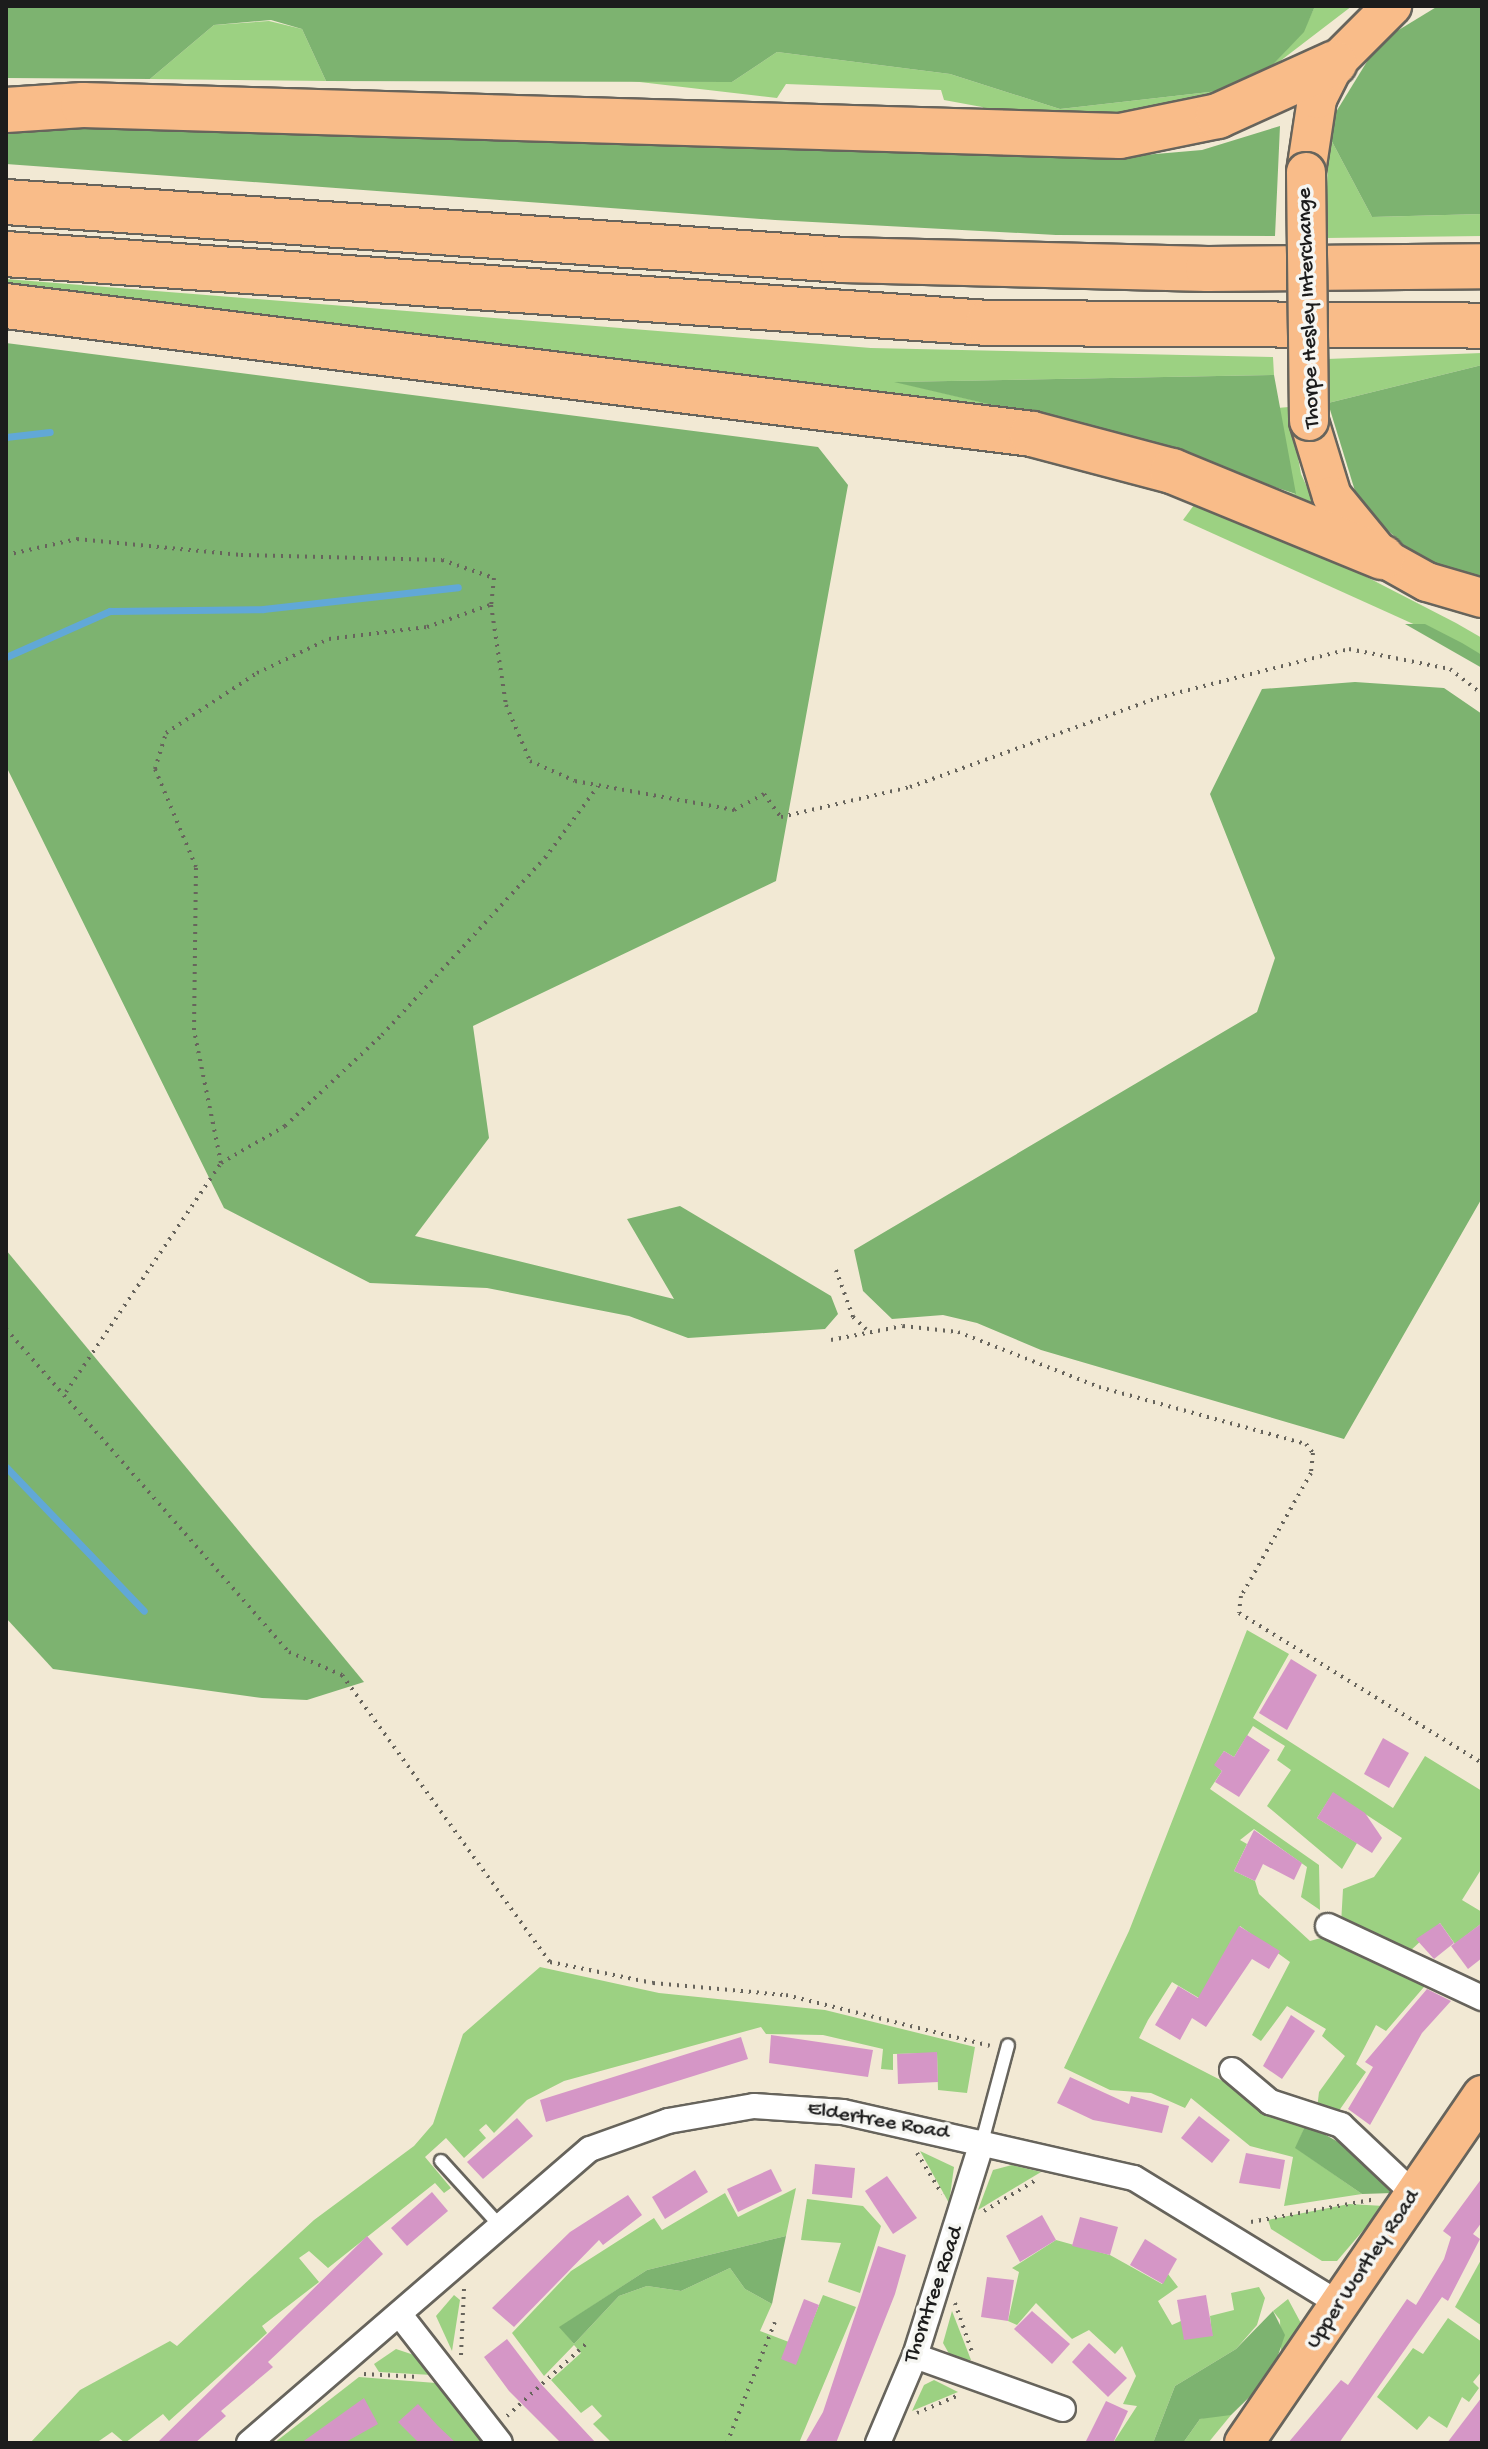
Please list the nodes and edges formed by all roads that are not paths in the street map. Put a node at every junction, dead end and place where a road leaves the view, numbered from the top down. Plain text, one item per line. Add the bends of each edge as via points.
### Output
1 (1392, 6) edge
2 (1335, 63) junction
3 (6, 110) edge
4 (6, 202) edge
5 (6, 254) edge
6 (1482, 266) edge
7 (6, 306) edge
8 (1482, 326) edge
9 (1382, 557) junction
10 (1478, 601) edge
11 (1328, 1926) dead end
12 (1482, 1998) edge
13 (1008, 2048) road end
14 (1232, 2070) dead end
15 (1482, 2095) edge
16 (982, 2142) junction
17 (441, 2161) dead end
18 (1400, 2197) junction
19 (501, 2227) junction
20 (1341, 2305) junction
21 (400, 2315) junction
22 (915, 2356) junction
23 (1063, 2409) dead end
24 (883, 2434) edge
25 (497, 2435) edge
26 (249, 2443) edge
27 (1244, 2443) edge

1 - 2 main road, Thorpe Hesley Interchange
2 - 3 highway via 1218,116 1120,136 83,105
2 - 9 main road, Thorpe Hesley Interchange, bridge via 1317,99 1306,172 1309,421 1332,496
4 - 6 highway via 843,260 1163,269
5 - 8 highway via 988,323
7 - 9 highway via 1032,434 1172,471
9 - 10 main road, Thorpe Hesley Interchange
11 - 12 street
13 - 16 lane
14 - 18 street via 1270,2102 1341,2125
15 - 18 main road, Upper Wortley Road
16 - 19 street, Eldertree Road via 900,2124 754,2106 668,2121 590,2149
16 - 20 street, Eldertree Road via 1134,2178
16 - 22 street, Thorntree Road
17 - 19 lane
18 - 20 main road, Upper Wortley Road
19 - 21 street, Eldertree Road
20 - 27 main road, Upper Wortley Road
21 - 25 street
21 - 26 street, Eldertree Road
22 - 23 street
22 - 24 street, Thorntree Road

